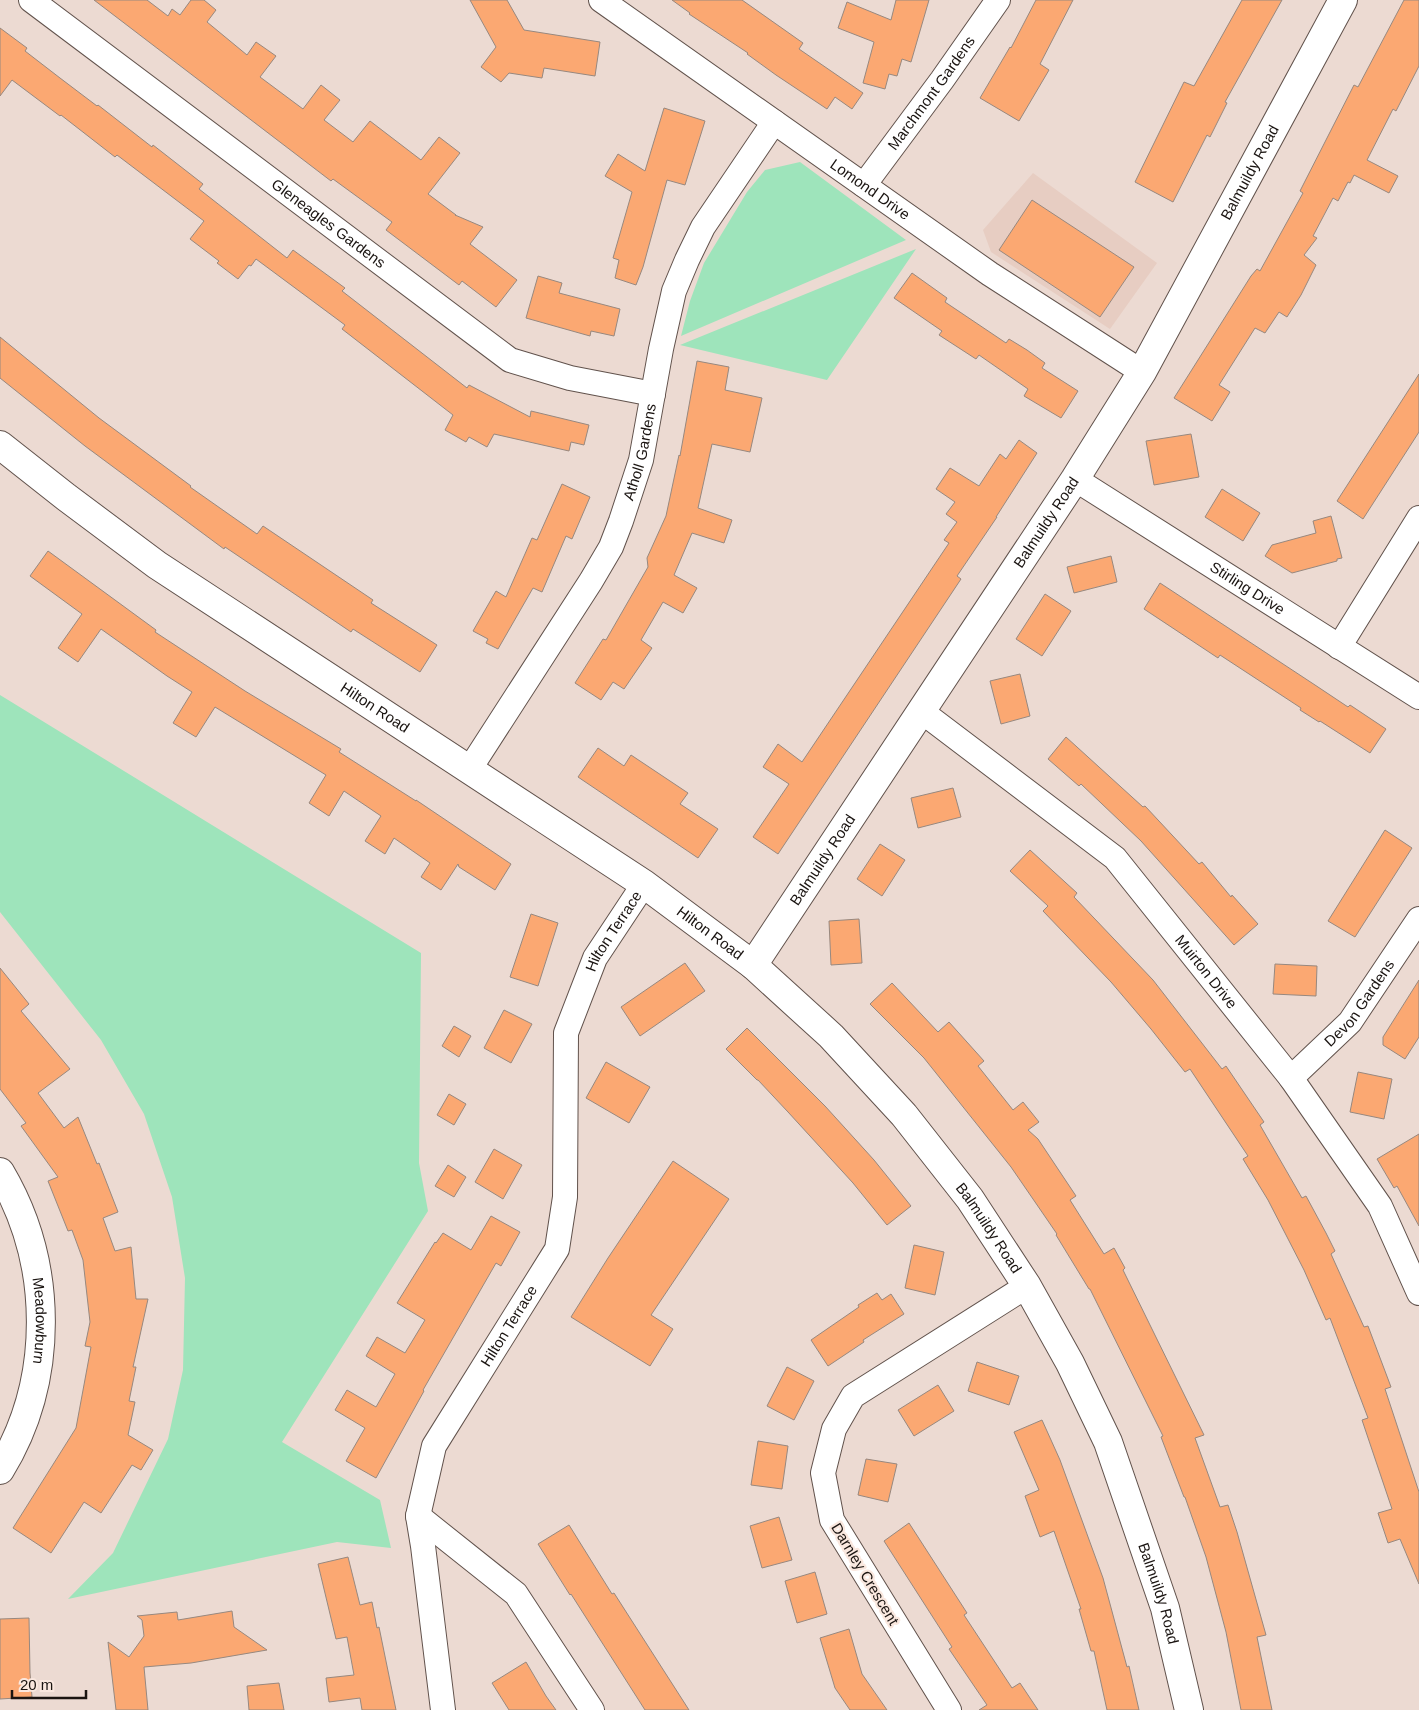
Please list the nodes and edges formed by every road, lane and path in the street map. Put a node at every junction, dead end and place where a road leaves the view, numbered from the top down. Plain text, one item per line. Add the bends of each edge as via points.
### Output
1 (31, 0) edge
2 (601, 0) edge
3 (998, 0) edge
4 (1343, 0) edge
5 (774, 122) junction
6 (864, 185) junction
7 (1142, 372) junction
8 (653, 394) junction
9 (0, 445) edge
10 (1075, 479) junction
11 (1419, 518) edge
12 (1339, 647) junction
13 (1419, 697) edge
14 (922, 711) junction
15 (470, 770) junction
16 (644, 884) junction
17 (1419, 919) edge
18 (753, 965) junction
19 (1291, 1078) junction
20 (0, 1172) edge
21 (1027, 1286) junction
22 (1419, 1293) edge
23 (0, 1470) edge
24 (418, 1516) junction
25 (443, 1710) edge
26 (592, 1710) edge
27 (949, 1710) edge
28 (1190, 1710) edge

1 - 8 street, Gleneagles Gardens via 510,360 570,378
2 - 5 street, Lomond Drive
3 - 6 street, Marchmont Gardens
4 - 7 street, Balmuildy Road
5 - 6 street, Lomond Drive
5 - 8 street, Atholl Gardens via 703,227 687,260 674,291
6 - 7 street, Lomond Drive via 990,274
7 - 10 street, Balmuildy Road
8 - 15 street, Atholl Gardens via 641,460 611,547
9 - 15 street, Hilton Road via 157,565
10 - 12 street, Stirling Drive
10 - 14 street, Balmuildy Road
11 - 12 street
12 - 13 street, Stirling Drive
14 - 18 street, Balmuildy Road
14 - 19 street, Muirton Drive via 1115,858
15 - 16 street, Hilton Road
16 - 18 street, Hilton Road
16 - 24 street, Hilton Terrace via 595,958 566,1033 565,1197 557,1249 434,1446
17 - 19 street, Devon Gardens via 1350,1022
18 - 21 street, Balmuildy Road via 831,1036 904,1114 970,1199
19 - 22 street, Muirton Drive via 1380,1206
20 - 23 street, Meadowburn via 20,1212 30,1242 41,1304 38,1366 31,1398 21,1429
21 - 27 street, Darnley Crescent via 853,1396 834,1429 823,1473 832,1520
21 - 28 street, Balmuildy Road via 1070,1362 1108,1442 1165,1608
24 - 25 street
24 - 26 street via 516,1594

